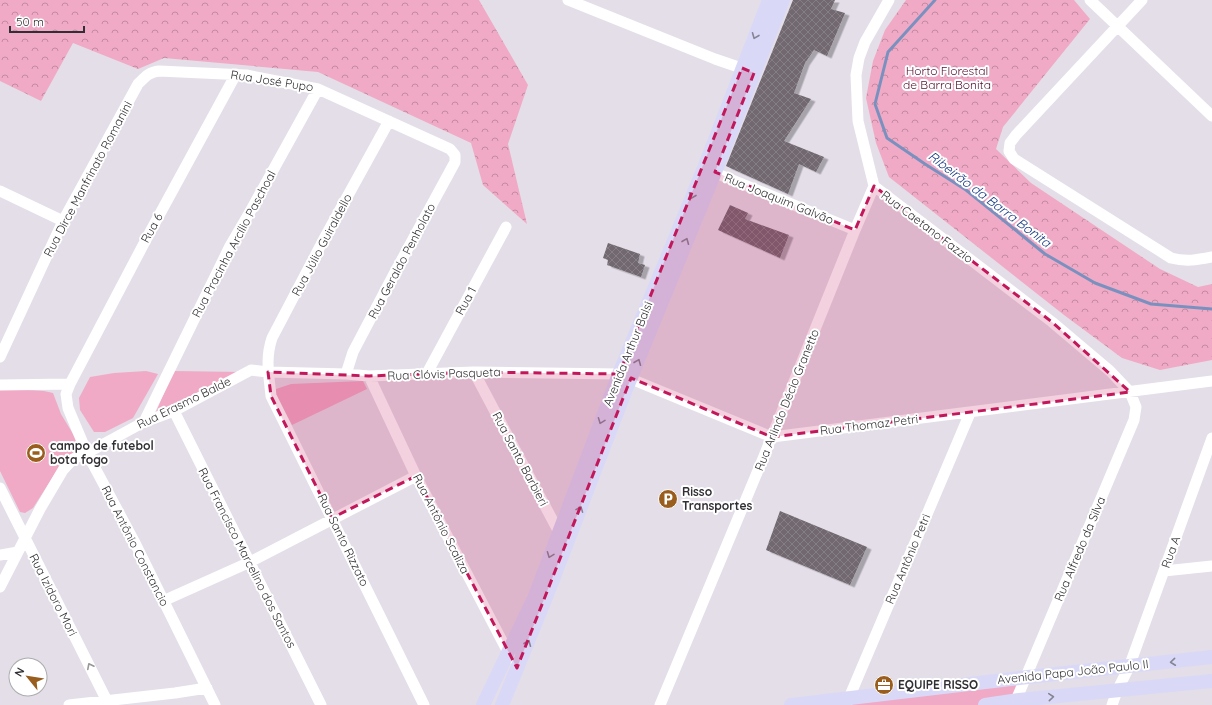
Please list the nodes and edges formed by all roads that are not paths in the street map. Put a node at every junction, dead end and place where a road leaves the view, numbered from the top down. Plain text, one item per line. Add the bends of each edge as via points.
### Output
1 (568, 0) edge
2 (769, 0) edge
3 (783, 0) edge
4 (889, 0) edge
5 (1090, 0) edge
6 (1142, 0) edge
7 (1117, 26) junction
8 (748, 71) junction
9 (152, 72) joint
10 (236, 74) junction
11 (318, 89) junction
12 (1212, 116) edge
13 (389, 121) junction
14 (450, 149) joint
15 (709, 170) junction
16 (874, 186) junction
17 (0, 191) edge
18 (63, 221) junction
19 (506, 227) dead end
20 (855, 230) junction
21 (1212, 257) edge
22 (0, 357) edge
23 (268, 372) junction
24 (474, 372) junction
25 (346, 374) junction
26 (426, 375) junction
27 (368, 376) junction
28 (625, 376) junction
29 (1212, 381) edge
30 (70, 384) junction
31 (0, 385) edge
32 (1130, 392) junction
33 (174, 411) junction
34 (970, 412) junction
35 (144, 422) junction
36 (772, 437) junction
37 (1212, 438) edge
38 (87, 453) junction
39 (416, 476) junction
40 (0, 488) edge
41 (332, 518) junction
42 (558, 533) junction
43 (25, 539) junction
44 (567, 545) junction
45 (18, 552) junction
46 (0, 555) edge
47 (250, 562) junction
48 (1212, 566) edge
49 (1164, 571) junction
50 (0, 587) edge
51 (163, 602) junction
52 (508, 653) junction
53 (1212, 657) edge
54 (1129, 666) junction
55 (517, 668) junction
56 (1026, 677) junction
57 (1212, 681) edge
58 (207, 688) junction
59 (1117, 691) junction
60 (107, 701) junction
61 (847, 702) edge
62 (661, 703) edge
63 (1015, 703) edge
64 (73, 705) edge
65 (215, 705) edge
66 (321, 705) edge
67 (424, 705) edge
68 (483, 705) edge
69 (502, 705) edge
70 (791, 705) edge
71 (985, 705) edge
72 (1112, 705) edge

1 - 8 street
2 -> 8 main road, Avenida Arthur Balsi
3 - 8 main road, Avenida Arthur Balsi
4 - 16 street, Rua Caetano Fazzio via 865,42 856,75 858,121
5 - 7 street
6 - 7 street
7 - 12 street
7 - 21 street via 1016,135 1010,143 1009,151 1014,159 1171,258 1192,261
8 - 15 main road, Avenida Arthur Balsi
9 - 10 street, Rua José Pupo
9 - 18 street, Rua Dirce Manfrinato Romanini via 138,84
10 - 11 street, Rua José Pupo
10 - 30 street, Rua 6
11 - 13 street, Rua José Pupo
11 - 35 street, Rua Pracinha Arcílio Paschoal via 230,246
13 - 14 street, Rua José Pupo
13 - 23 street, Rua Júlio Guiraldello via 272,338 268,350
14 - 25 street, Rua Geraldo Penholato via 455,162 353,352
15 - 20 street, Rua Joaquim Galvão
15 - 28 main road, Avenida Arthur Balsi
16 - 20 street, Rua Arlindo Décio Granetto
16 - 32 street, Rua Caetano Fazzio via 1052,322 1110,371
17 - 18 street
18 - 22 street, Rua Dirce Manfrinato Romanini
19 - 26 street, Rua 1
20 - 36 street, Rua Arlindo Décio Granetto
23 - 25 street, Rua Clóvis Pasqueta
23 - 33 street, Rua Erasmo Balde via 251,370
23 - 41 street, Rua Santo Rizzato via 271,396
24 - 26 street, Rua Clóvis Pasqueta
24 - 28 street, Rua Clóvis Pasqueta
24 - 42 street, Rua Santo Barbieri
25 - 27 street, Rua Clóvis Pasqueta
26 - 27 street, Rua Clóvis Pasqueta
27 - 39 street, Rua Antônio Scaliza
28 - 36 street, Rua Thomaz Petri
28 -> 42 main road, Avenida Arthur Balsi
44 -> 28 main road, Avenida Arthur Balsi
29 - 32 street, Rua Thomaz Petri
30 - 31 street
30 - 38 street, Rua Antônio Constancio via 66,394 68,408
32 - 34 street, Rua Thomaz Petri
32 - 56 street, Rua Alfredo da Silva via 1136,407 1134,420
33 - 35 street, Rua Erasmo Balde
33 - 47 street, Rua Francisco Marcelino dos Santos
34 - 36 street, Rua Thomaz Petri
34 - 61 street, Rua Antônio Petri
35 - 38 street, Rua Erasmo Balde
36 - 62 street, Rua Arlindo Décio Granetto
37 - 49 street, Rua A
38 - 43 street, Rua Erasmo Balde via 73,459 63,470
38 - 51 street, Rua Antônio Constancio
39 - 41 street
39 - 52 street, Rua Antônio Scaliza
40 - 43 street, Rua Izidoro Mori
41 - 47 street
41 - 67 street, Rua Santo Rizzato
42 - 44 street, Rua Santo Barbieri
42 -> 52 main road, Avenida Arthur Balsi via 535,596
43 - 45 street, Rua Erasmo Balde
60 -> 43 street, Rua Izidoro Mori
55 -> 44 main road, Avenida Arthur Balsi
45 - 46 street
45 - 50 street, Rua Erasmo Balde
47 - 51 street
47 - 66 street, Rua Francisco Marcelino dos Santos
48 - 49 street
49 - 54 street, Rua A
51 - 58 street, Rua Antônio Constancio
52 - 55 street, Rua Antônio Scaliza
52 - 68 main road, Avenida Arthur Balsi
53 -> 54 main road, Avenida Papa João Paulo II
54 - 56 main road, Avenida Papa João Paulo II
54 - 59 street, Rua A
55 - 69 main road, Avenida Arthur Balsi
56 - 61 main road, Avenida Papa João Paulo II
56 - 63 street, Rua Alfredo da Silva
57 - 59 main road, Avenida Papa João Paulo II
58 - 60 street
58 - 65 street, Rua Antônio Constancio
63 -> 59 main road, Avenida Papa João Paulo II
59 - 72 street, Rua A
60 - 64 street
61 - 70 main road, Avenida Papa João Paulo II
63 - 71 main road, Avenida Papa João Paulo II

